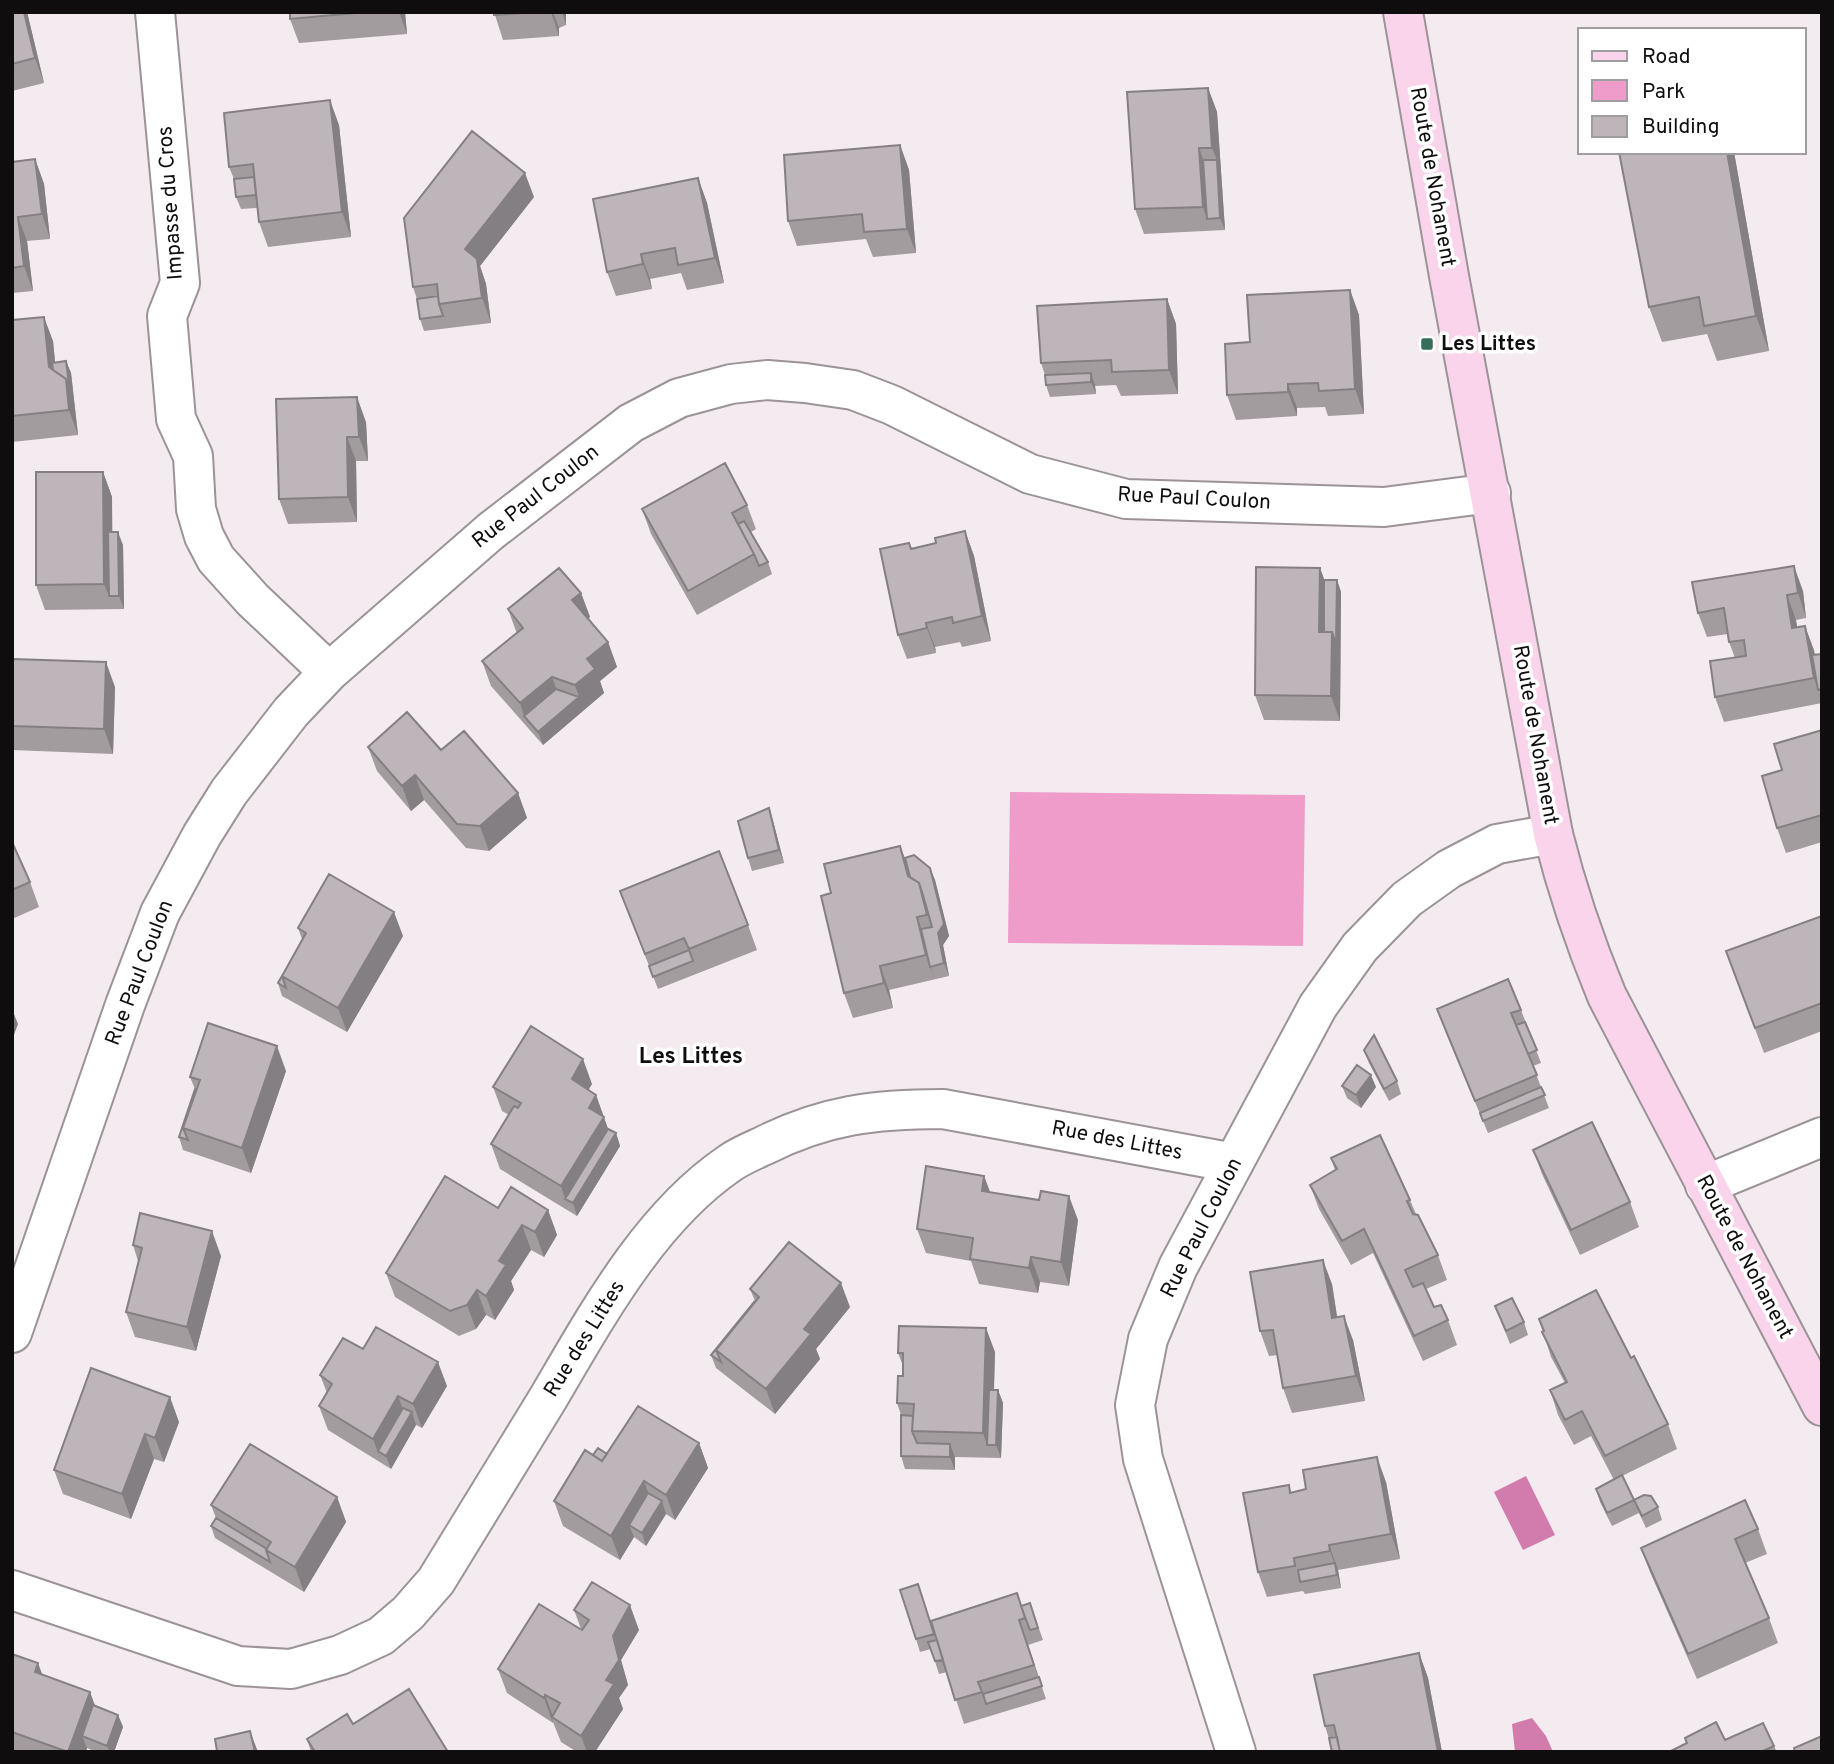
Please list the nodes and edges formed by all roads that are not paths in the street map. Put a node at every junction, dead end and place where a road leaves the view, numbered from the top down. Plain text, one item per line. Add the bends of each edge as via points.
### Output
1 (155, 12) edge
2 (1404, 12) edge
3 (1490, 493) junction
4 (329, 672) junction
5 (1553, 834) junction
6 (1822, 1137) edge
7 (1234, 1163) junction
8 (1705, 1185) junction
9 (12, 1333) edge
10 (1822, 1406) edge
11 (12, 1590) edge
12 (1236, 1752) edge

1 - 4 street, Impasse du Cros via 180,283 167,316 168,328 176,419 193,456 199,523 216,559
2 - 3 street, Route de Nohanent
3 - 4 street, Rue Paul Coulon via 1384,507 1126,499 1030,474 853,390 767,380 731,384 678,398 631,423 491,531
3 - 5 street, Route de Nohanent
4 - 9 street, Rue Paul Coulon via 291,712 229,792 160,913
5 - 7 street, Rue Paul Coulon via 1497,845 1449,869 1407,900 1360,947 1318,1006
5 - 8 street, Route de Nohanent via 1565,882 1607,996
6 - 8 street
7 - 11 street, Rue des Littes via 943,1109 861,1113 795,1130 732,1161 696,1187 648,1240 436,1580 408,1613 380,1636 340,1655 291,1668 238,1666
7 - 12 street, Rue Paul Coulon via 1178,1267 1148,1339 1135,1405 1153,1495
8 - 10 street, Route de Nohanent

